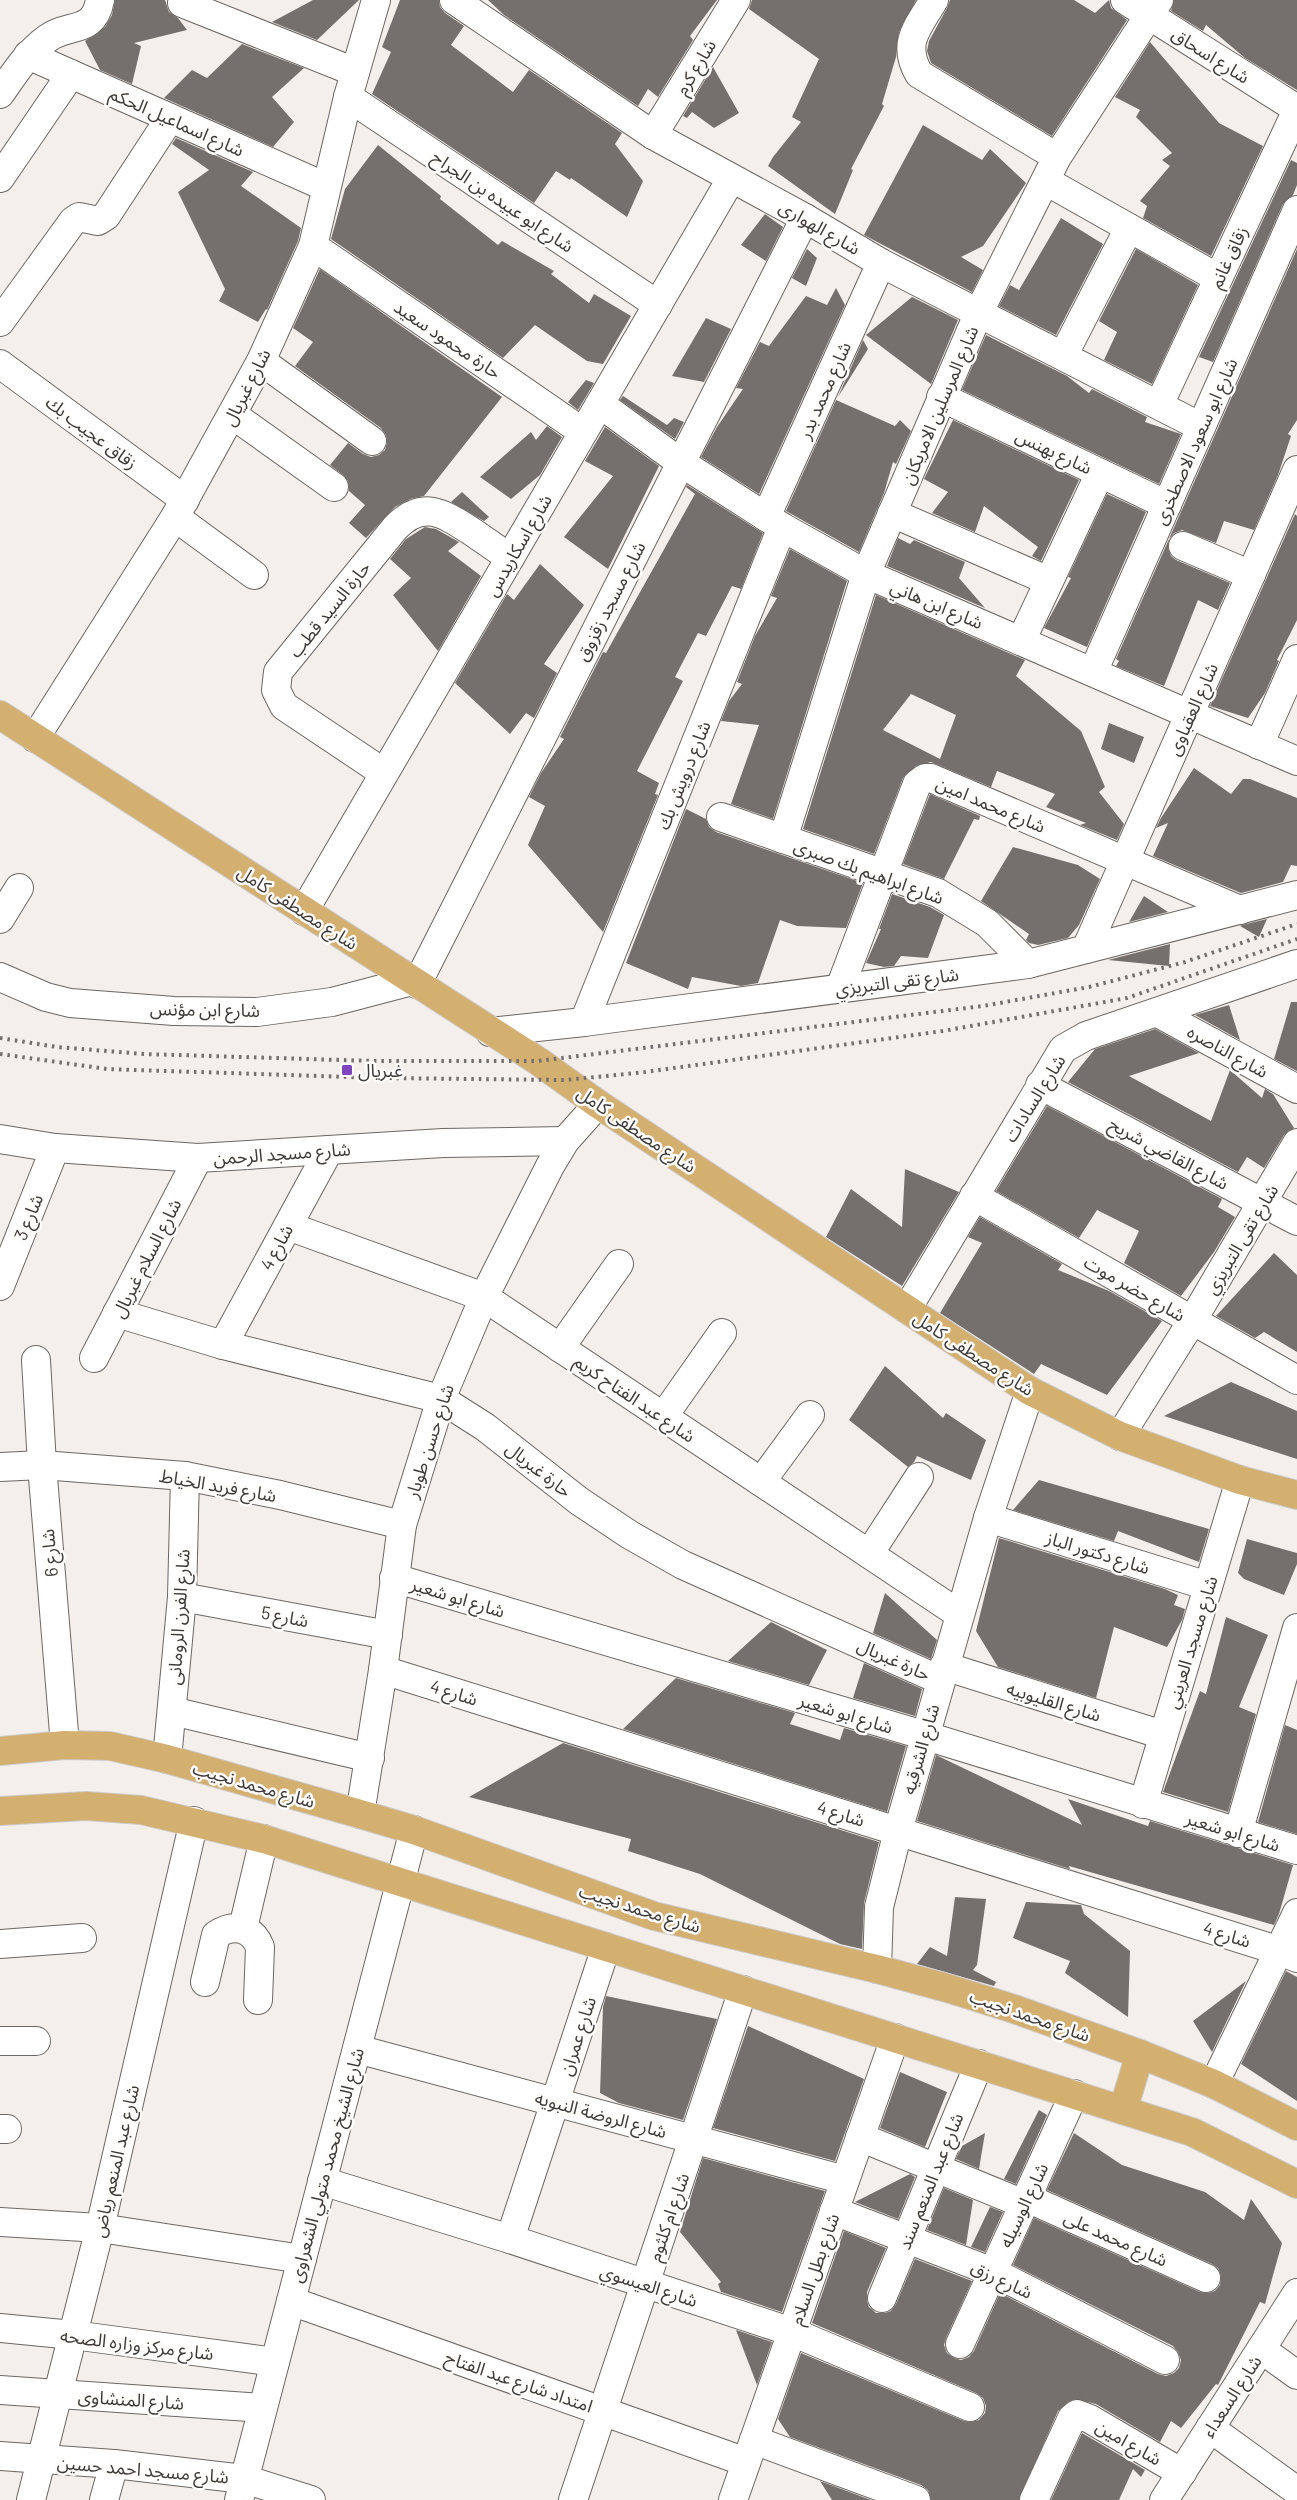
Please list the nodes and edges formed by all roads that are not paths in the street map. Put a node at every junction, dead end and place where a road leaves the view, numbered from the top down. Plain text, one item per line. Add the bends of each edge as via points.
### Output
1 (100, 0) edge
2 (454, 0) edge
3 (736, 0) edge
4 (934, 0) edge
5 (1125, 0) edge
6 (374, 1) edge
7 (182, 3) dead end
8 (1154, 8) edge
9 (28, 55) junction
10 (70, 74) junction
11 (351, 85) junction
12 (0, 94) edge
13 (1297, 110) edge
14 (170, 118) junction
15 (653, 135) junction
16 (1057, 157) junction
17 (0, 178) edge
18 (731, 179) junction
19 (1046, 181) junction
20 (326, 187) junction
21 (1297, 210) edge
22 (805, 218) junction
23 (1129, 228) junction
24 (1291, 238) edge
25 (313, 246) junction
26 (881, 263) junction
27 (1218, 278) junction
28 (658, 305) junction
29 (979, 312) junction
30 (0, 322) edge
31 (1064, 356) junction
32 (261, 361) junction
33 (0, 364) edge
34 (941, 397) junction
35 (600, 404) junction
36 (1158, 405) junction
37 (233, 415) junction
38 (1201, 427) junction
39 (583, 432) junction
40 (372, 441) dead end
41 (680, 462) junction
42 (1297, 470) edge
43 (1100, 473) junction
44 (334, 487) dead end
45 (1167, 505) junction
46 (180, 508) junction
47 (892, 513) junction
48 (774, 522) junction
49 (1183, 546) dead end
50 (510, 558) junction
51 (866, 574) junction
52 (254, 575) dead end
53 (1251, 575) junction
54 (1049, 580) junction
55 (1021, 641) junction
56 (1296, 666) edge
57 (1093, 672) junction
58 (1189, 714) junction
59 (0, 716) edge
60 (35, 738) junction
61 (1259, 745) junction
62 (1297, 761) edge
63 (384, 773) junction
64 (720, 817) dead end
65 (783, 839) junction
66 (1125, 861) junction
67 (883, 874) junction
68 (19, 888) dead end
69 (1297, 894) edge
70 (1240, 910) junction
71 (304, 911) junction
72 (0, 919) edge
73 (1086, 950) junction
74 (1028, 964) junction
75 (1297, 964) edge
76 (0, 977) edge
77 (414, 982) junction
78 (840, 988) junction
79 (1158, 1013) junction
80 (584, 1022) junction
81 (490, 1032) junction
82 (1040, 1085) junction
83 (1297, 1090) edge
84 (598, 1104) junction
85 (0, 1139) edge
86 (565, 1141) junction
87 (1297, 1143) edge
88 (55, 1148) junction
89 (329, 1150) junction
90 (198, 1158) junction
91 (974, 1196) junction
92 (1263, 1203) junction
93 (1297, 1221) edge
94 (288, 1226) junction
95 (618, 1264) dead end
96 (0, 1286) edge
97 (484, 1297) junction
98 (907, 1309) junction
99 (118, 1313) junction
100 (1192, 1321) junction
101 (722, 1334) dead end
102 (223, 1345) junction
103 (560, 1348) junction
104 (94, 1358) dead end
105 (36, 1360) dead end
106 (1297, 1380) edge
107 (1030, 1391) junction
108 (441, 1399) junction
109 (810, 1415) dead end
110 (663, 1417) junction
111 (1120, 1436) junction
112 (42, 1465) junction
113 (0, 1467) edge
114 (185, 1476) junction
115 (919, 1477) dead end
116 (1240, 1480) junction
117 (761, 1482) junction
118 (1297, 1495) edge
119 (988, 1518) junction
120 (402, 1525) junction
121 (869, 1554) junction
122 (394, 1578) junction
123 (1208, 1586) junction
124 (182, 1597) junction
125 (959, 1614) junction
126 (1297, 1628) edge
127 (388, 1635) junction
128 (383, 1670) junction
129 (942, 1673) junction
130 (172, 1711) junction
131 (923, 1735) junction
132 (1164, 1735) junction
133 (64, 1745) junction
134 (0, 1751) edge
135 (167, 1758) junction
136 (370, 1758) junction
137 (1143, 1804) junction
138 (0, 1811) edge
139 (360, 1814) junction
140 (194, 1821) junction
141 (414, 1830) junction
142 (898, 1831) junction
143 (1238, 1833) junction
144 (264, 1839) junction
145 (1297, 1850) edge
146 (401, 1882) junction
147 (1297, 1914) edge
148 (243, 1928) junction
149 (82, 1938) dead end
150 (0, 1944) edge
151 (606, 1948) junction
152 (1289, 1954) edge
153 (877, 1969) junction
154 (205, 1982) dead end
155 (743, 1990) junction
156 (258, 2000) dead end
157 (895, 2038) junction
158 (36, 2040) dead end
159 (0, 2041) edge
160 (357, 2049) junction
161 (1140, 2054) junction
162 (978, 2064) junction
163 (1214, 2084) junction
164 (1074, 2094) junction
165 (555, 2102) junction
166 (1123, 2110) junction
167 (1297, 2126) edge
168 (860, 2137) junction
169 (694, 2139) junction
170 (935, 2168) junction
171 (845, 2180) junction
172 (322, 2181) junction
173 (1297, 2184) edge
174 (1026, 2201) junction
175 (834, 2211) junction
176 (0, 2222) edge
177 (100, 2228) junction
178 (906, 2238) junction
179 (510, 2239) junction
180 (302, 2259) junction
181 (993, 2272) junction
182 (1206, 2278) dead end
183 (645, 2285) junction
184 (1297, 2293) edge
185 (882, 2298) dead end
186 (291, 2301) junction
187 (0, 2328) edge
188 (792, 2332) junction
189 (73, 2335) junction
190 (960, 2344) dead end
191 (1261, 2349) junction
192 (1165, 2360) dead end
193 (275, 2362) junction
194 (1297, 2375) edge
195 (0, 2390) edge
196 (58, 2394) junction
197 (970, 2407) dead end
198 (262, 2408) junction
199 (603, 2410) junction
200 (1210, 2428) junction
201 (750, 2451) junction
202 (0, 2456) edge
203 (41, 2460) junction
204 (114, 2464) junction
205 (1182, 2473) junction
206 (241, 2489) edge
207 (1297, 2491) edge
208 (31, 2500) edge
209 (104, 2500) edge
210 (311, 2500) edge
211 (573, 2500) edge
212 (733, 2500) edge
213 (916, 2500) edge
214 (1034, 2500) edge
215 (1164, 2500) edge

1 - 9 street via 94,17 80,27 50,36
2 - 15 street, شارع الهوارى
3 - 15 street, شارع كرم
4 - 16 street via 912,36 912,62 919,74
5 - 8 street, شارع اسحاق
6 - 11 street, شارع غبريال
7 - 11 street, شارع ابو عبيده بن الجراح
8 - 13 street, شارع اسحاق
8 - 16 street, شارع المرسلين الامريكان
9 - 10 street, شارع اسماعيل الحكم
9 - 12 street
10 - 14 street, شارع اسماعيل الحكم
10 - 17 street
11 - 20 street, شارع غبريال
11 - 28 street, شارع ابو عبيده بن الجراح
13 - 27 street, زقاق غانم
14 - 20 street, شارع اسماعيل الحكم
14 - 30 street via 106,216 98,221 83,218 73,221
15 - 18 street, شارع الهوارى
16 - 19 street, شارع المرسلين الامريكان
18 - 22 street, شارع الهوارى
18 - 28 street, شارع اسكاريدس
19 - 23 street
19 - 29 street, شارع المرسلين الامريكان
20 - 25 street, شارع غبريال
21 - 24 street, شارع ابو سعود الاصطخرى
22 - 26 street, شارع الهوارى
22 - 41 street, شارع مسجد زقزوق
23 - 27 street
23 - 31 street
24 - 38 street, شارع ابو سعود الاصطخرى
25 - 32 street, شارع غبريال
25 - 39 street, حارة محمود سعيد
26 - 29 street, شارع الهوارى
26 - 48 street, شارع محمد بدر
27 - 36 street, زقاق غانم
28 - 35 street, شارع اسكاريدس
29 - 31 street, شارع الهوارى
29 - 34 street, شارع المرسلين الامريكان
31 - 36 street, شارع الهوارى
32 - 37 street, شارع غبريال
32 - 40 street
33 - 46 street, زقاق عجيب بك
34 - 43 street, شارع بهنس
34 - 47 street, شارع المرسلين الامريكان
35 - 39 street, شارع اسكاريدس
35 - 41 street, شارع ابن هاني
36 - 38 street, شارع الهوارى
37 - 44 street
37 - 46 street, شارع غبريال
38 - 45 street, شارع ابو سعود الاصطخرى
39 - 50 street, شارع اسكاريدس
41 - 48 street, شارع ابن هاني
41 - 77 street, شارع مسجد زقزوق
42 - 53 street, شارع العقباوى
43 - 45 street, شارع بهنس
43 - 54 street
45 - 57 street, شارع ابو سعود الاصطخرى
46 - 52 street, زقاق عجيب بك
46 - 60 street, شارع غبريال
47 - 51 street, شارع المرسلين الامريكان
47 - 54 street
48 - 51 street, شارع ابن هاني
48 - 80 street, شارع درويش بك
49 - 53 street
50 - 63 street, شارع اسكاريدس
50 - 63 street, حارة السيد قطب via 449,516 426,511 414,513 395,528 278,672 276,690 284,706
51 - 55 street, شارع ابن هاني
51 - 65 street, شارع المرسلين الامريكان
53 - 58 street, شارع العقباوى
54 - 55 street
55 - 57 street, شارع ابن هاني
56 - 61 street
57 - 58 street, شارع ابن هاني
58 - 61 street, شارع ابن هاني
58 - 66 street, شارع العقباوى
59 - 60 main road, شارع مصطفى كامل
60 - 71 main road, شارع مصطفى كامل
61 - 62 street, شارع ابن هاني
63 - 71 street, شارع اسكاريدس
64 - 65 street, شارع ابراهيم بك صبرى
65 - 67 street, شارع ابراهيم بك صبرى
66 - 67 street, شارع محمد امين via 928,778 917,784
66 - 70 street, شارع محمد امين
66 - 73 street, شارع العقباوى
67 - 74 street, شارع ابراهيم بك صبرى via 938,893 987,923
67 - 78 street, شارع محمد امين
68 - 72 street
69 - 70 street, شارع تقى التبريزي
70 - 73 street, شارع تقى التبريزي
71 - 77 main road, شارع مصطفى كامل
73 - 74 street, شارع تقى التبريزي
74 - 78 street, شارع تقى التبريزي
75 - 79 street, شارع السادات
76 - 77 street, شارع ابن مؤنس via 46,997 70,1003 256,1012 332,1002
77 - 81 main road, شارع مصطفى كامل
78 - 80 street, شارع تقى التبريزي
79 - 82 street, شارع السادات via 1072,1042 1056,1058
79 - 83 street, شارع الناصره
80 - 81 street, شارع تقى التبريزي
81 - 84 main road, شارع مصطفى كامل
82 - 91 street, شارع السادات
82 - 92 street, شارع القاضي شريح
84 - 86 street, شارع حسن طوبار
84 - 98 main road, شارع مصطفى كامل
85 - 88 street, شارع مسجد الرحمن
86 - 89 street, شارع مسجد الرحمن via 443,1143
86 - 97 street, شارع حسن طوبار
87 - 92 street, شارع تقى التبريزي
88 - 90 street, شارع مسجد الرحمن
88 - 96 street, شارع 3
89 - 90 street, شارع مسجد الرحمن
89 - 94 street, شارع 4
90 - 99 street, شارع السلام غبريال
91 - 98 street, شارع السادات
91 - 100 street, شارع حضر موت
92 - 93 street, شارع القاضي شريح
92 - 100 street, شارع تقى التبريزي
94 - 97 street, شارع عبد الفتاح كريم
94 - 102 street, شارع 4
95 - 103 street
97 - 103 street, شارع عبد الفتاح كريم
97 - 108 street, شارع حسن طوبار
98 - 107 main road, شارع مصطفى كامل
99 - 102 street, حارة غبريال
99 - 104 street, شارع السلام غبريال
100 - 106 street, شارع حضر موت
100 - 111 street, شارع تقى التبريزي
101 - 110 street
102 - 108 street, حارة غبريال
103 - 110 street, شارع عبد الفتاح كريم
105 - 112 street, شارع 6
107 - 111 main road, شارع مصطفى كامل
107 - 119 street, شارع الشرقيه
108 - 120 street, شارع حسن طوبار
108 - 129 street, حارة غبريال via 485,1428 580,1501 684,1565
109 - 117 street
110 - 117 street, شارع عبد الفتاح كريم
111 - 116 main road, شارع مصطفى كامل
112 - 113 street, شارع فريد الخياط
112 - 114 street, شارع فريد الخياط
112 - 133 street, شارع 6
114 - 120 street, شارع فريد الخياط
114 - 124 street, شارع الفرن الرومانى
115 - 121 street
116 - 118 main road, شارع مصطفى كامل
116 - 123 street, شارع مسجد العريني
117 - 121 street, شارع عبد الفتاح كريم
119 - 123 street, شارع دكتور الباز
119 - 125 street, شارع الشرقيه
120 - 122 street, شارع حسن طوبار
121 - 125 street, شارع عبد الفتاح كريم
122 - 127 street, شارع حسن طوبار
122 - 131 street, شارع ابو شعير
123 - 132 street, شارع مسجد العريني
124 - 127 street, شارع 5
124 - 130 street, شارع الفرن الرومانى
125 - 129 street, شارع الشرقيه
126 - 143 street
127 - 128 street, شارع حسن طوبار
128 - 136 street, شارع حسن طوبار
128 - 142 street, شارع 4
129 - 131 street, شارع الشرقيه
129 - 132 street, شارع القليوبيه
130 - 135 street, شارع الفرن الرومانى
130 - 136 street
131 - 137 street, شارع ابو شعير
131 - 142 street, شارع الشرقيه
132 - 137 street, شارع مسجد العريني
133 - 134 main road, شارع محمد نجيب
133 - 135 main road, شارع محمد نجيب via 110,1746
135 - 139 main road, شارع محمد نجيب
136 - 139 street, شارع حسن طوبار
137 - 143 street, شارع ابو شعير
138 - 140 main road via 86,1806 141,1810
139 - 141 main road, شارع محمد نجيب
140 - 144 main road
140 - 177 street, شارع عبد المنعم رياض
141 - 146 street, شارع الشيخ محمد متولي الشعراوى
141 - 153 main road, شارع محمد نجيب via 654,1916
142 - 152 street, شارع 4
142 - 153 street, شارع الشرقيه via 880,1907
143 - 145 street, شارع ابو شعير
144 - 146 main road
144 - 148 street
146 - 151 main road
146 - 160 street, شارع الشيخ محمد متولي الشعراوى
147 - 152 street
148 - 154 street via 224,1929 216,1935
148 - 156 street via 257,1938 260,1947
149 - 150 street
151 - 155 main road
151 - 165 street, شارع عمران
152 - 163 street
153 - 161 main road, شارع محمد نجيب via 956,1991
155 - 157 main road
155 - 169 street, شارع ام كلثوم
157 - 162 main road
157 - 168 street, شارع بطل السلام
158 - 159 street
160 - 165 street, شارع الروضة النبويه
160 - 172 street, شارع الشيخ محمد متولي الشعراوى
161 - 163 main road, شارع محمد نجيب
161 - 166 main road
162 - 164 main road
162 - 170 street, شارع عبد المنعم سند
163 - 167 main road, شارع محمد نجيب
164 - 166 main road
164 - 174 street, شارع الوسيله
165 - 169 street, شارع الروضة النبويه
165 - 179 street, شارع عمران
166 - 173 main road via 1192,2132
168 - 170 street, شارع محمد على
168 - 171 street, شارع بطل السلام
169 - 171 street, شارع الروضة النبويه
169 - 183 street, شارع ام كلثوم
170 - 174 street, شارع محمد على
170 - 178 street, شارع عبد المنعم سند
171 - 175 street, شارع بطل السلام
172 - 179 street, شارع العيسوي
172 - 180 street, شارع الشيخ محمد متولي الشعراوى
174 - 181 street, شارع الوسيله
174 - 182 street, شارع محمد على
175 - 178 street, شارع رزق
175 - 188 street, شارع بطل السلام
176 - 177 street
177 - 180 street
177 - 189 street, شارع عبد المنعم رياض
178 - 181 street, شارع رزق
178 - 185 street, شارع عبد المنعم سند
179 - 183 street, شارع العيسوي
180 - 186 street, شارع الشيخ محمد متولي الشعراوى
181 - 190 street, شارع الوسيله
181 - 192 street, شارع رزق
183 - 188 street, شارع العيسوي
183 - 199 street, شارع ام كلثوم
184 - 191 street, شارع السعداء
186 - 193 street, شارع الشيخ محمد متولي الشعراوى
186 - 199 street, امتداد شارع عبد الفتاح
187 - 189 street, شارع مركز وزاره الصحه
188 - 197 street, شارع العيسوي
188 - 201 street, شارع بطل السلام
189 - 193 street, شارع مركز وزاره الصحه
189 - 196 street, شارع عبد المنعم رياض
191 - 194 street
191 - 200 street, شارع السعداء
193 - 198 street, شارع الشيخ محمد متولي الشعراوى
195 - 196 street, شارع المنشاوى
196 - 198 street, شارع المنشاوى
196 - 203 street, شارع عبد المنعم رياض
198 - 206 street, شارع الشيخ محمد متولي الشعراوى
199 - 201 street, امتداد شارع عبد الفتاح
199 - 211 street, شارع ام كلثوم
200 - 205 street, شارع السعداء
200 - 207 street
201 - 212 street, شارع بطل السلام
201 - 213 street, امتداد شارع عبد الفتاح
202 - 203 street, شارع مسجد احمد حسين
203 - 204 street, شارع مسجد احمد حسين
203 - 208 street, شارع عبد المنعم رياض
204 - 206 street, شارع مسجد احمد حسين
204 - 209 street
205 - 214 street, شارع امين via 1082,2415 1075,2415
205 - 215 street, شارع السعداء
206 - 210 street, شارع مسجد احمد حسين

